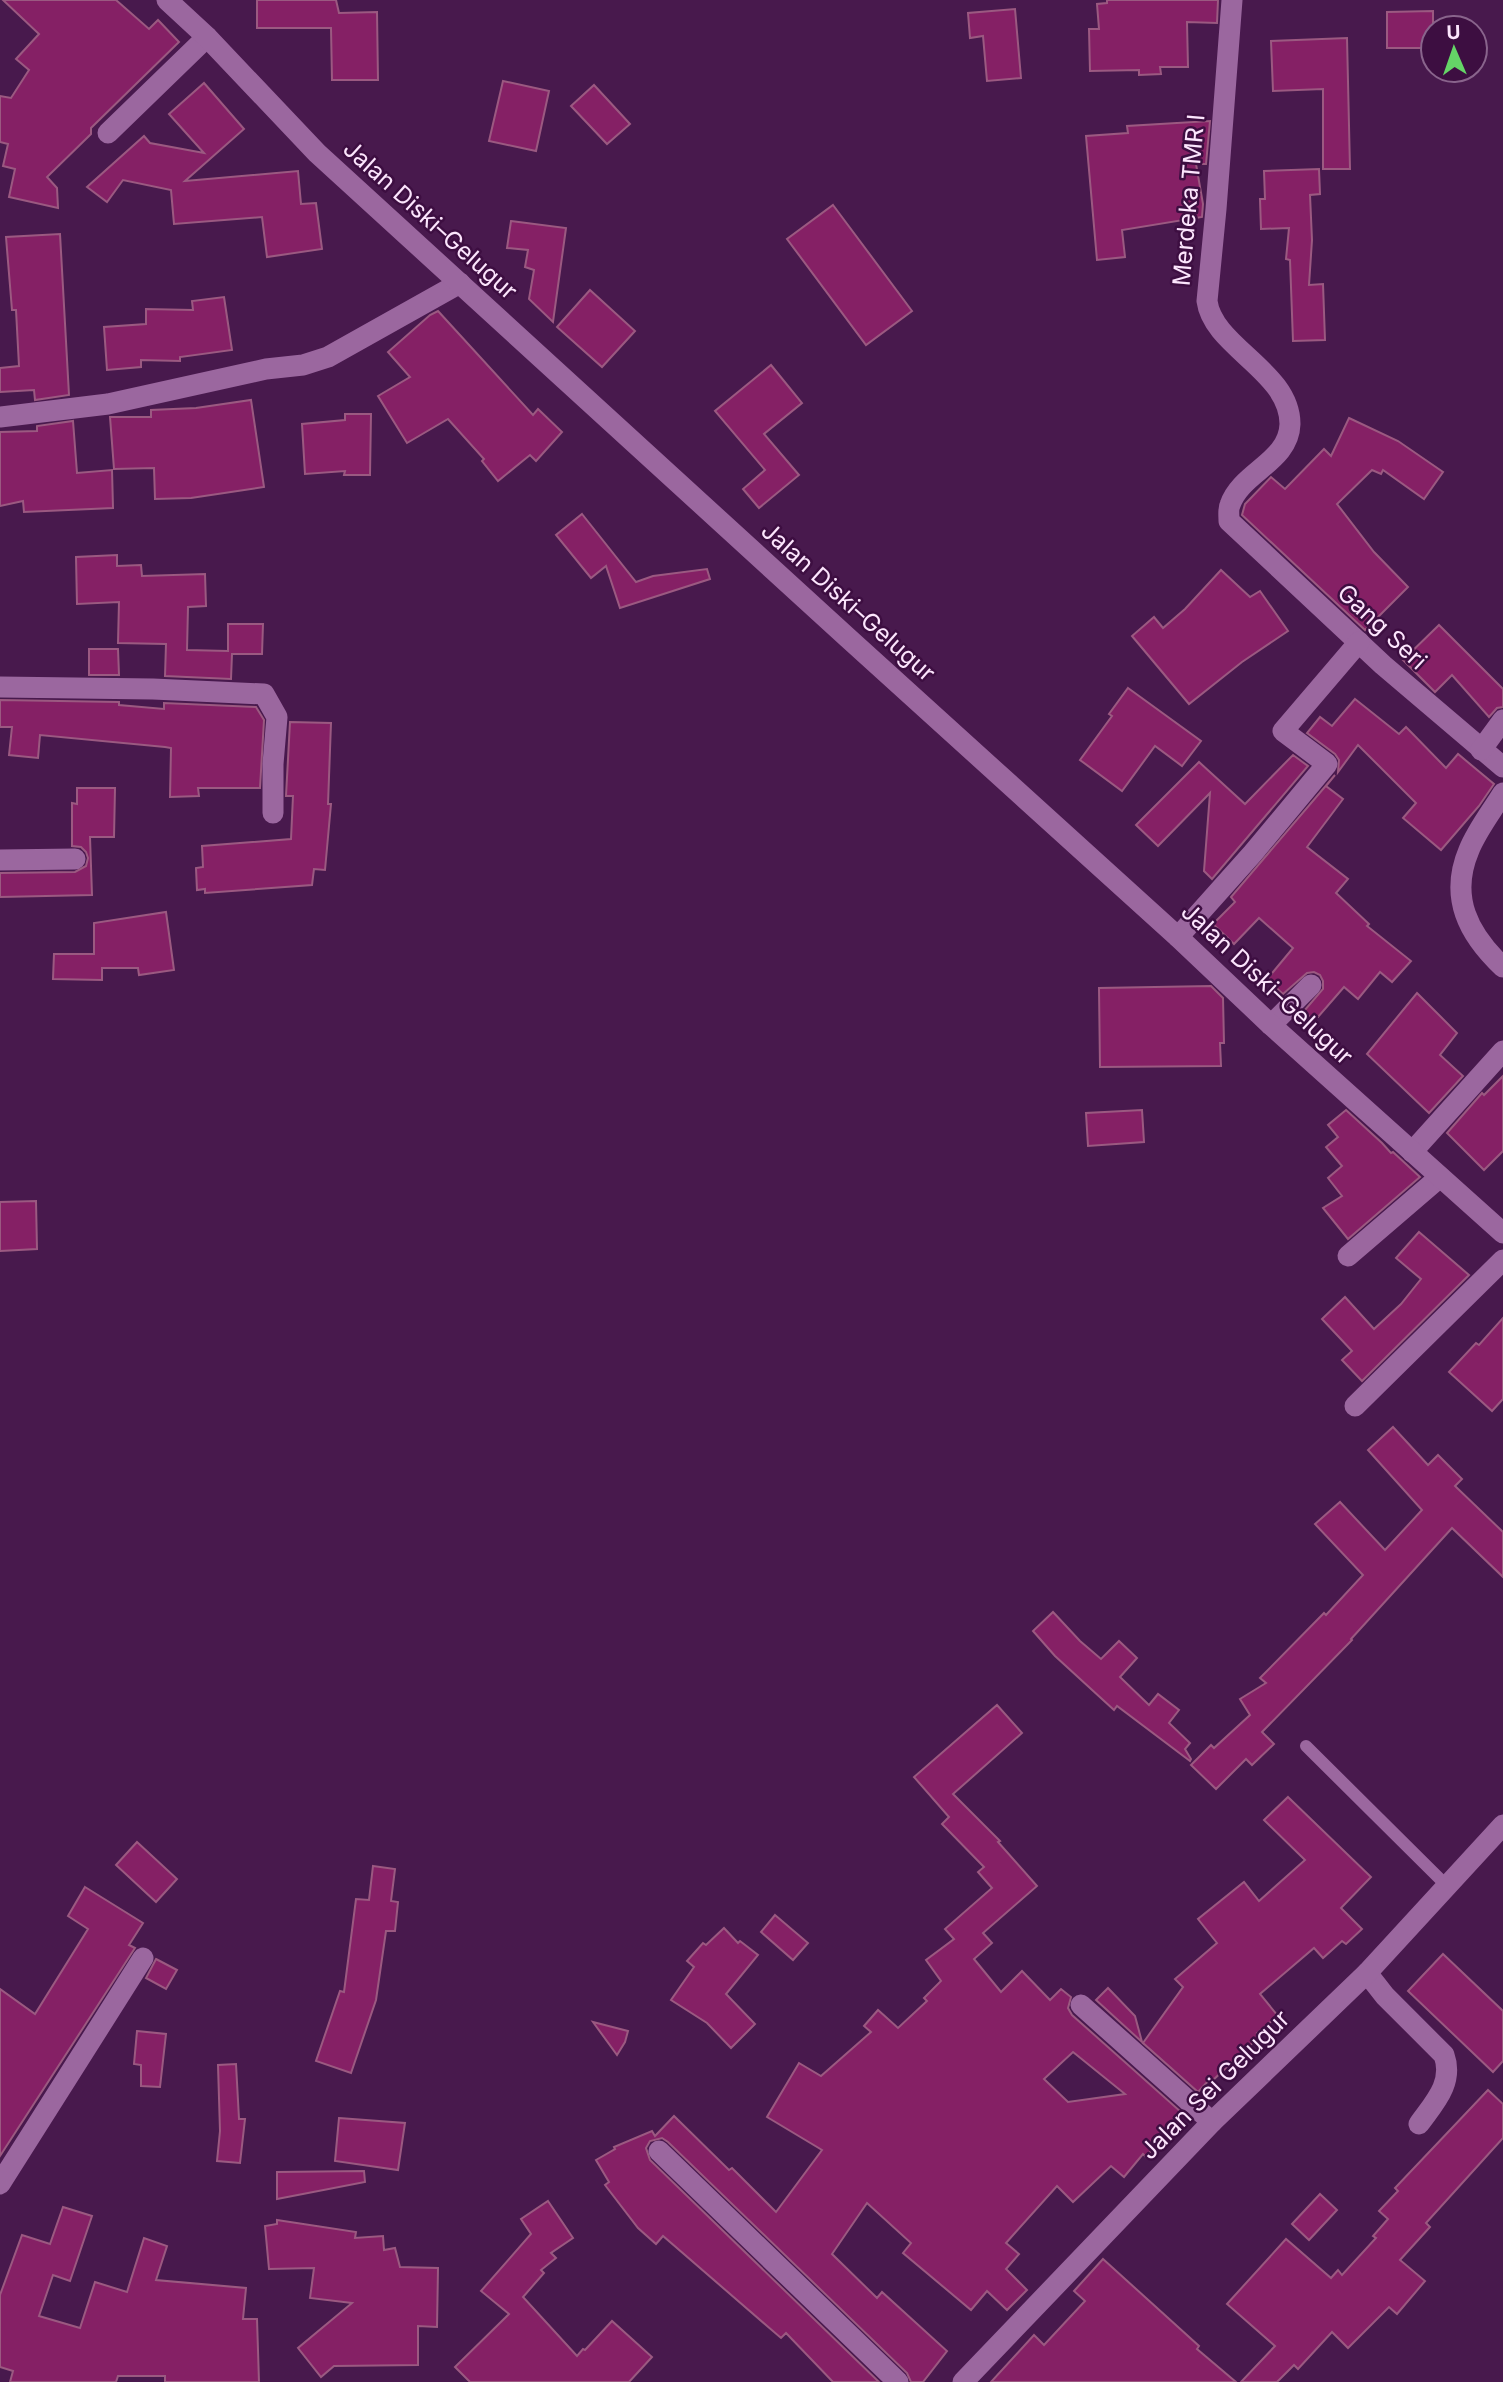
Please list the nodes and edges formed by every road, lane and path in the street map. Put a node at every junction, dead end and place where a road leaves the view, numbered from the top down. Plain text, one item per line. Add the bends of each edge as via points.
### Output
1 (167, 0) edge
2 (1232, 0) edge
3 (207, 37) junction
4 (108, 133) dead end
5 (460, 283) junction
6 (0, 416) edge
7 (1229, 521) joint
8 (1359, 642) junction
9 (0, 687) edge
10 (1503, 720) edge
11 (1481, 750) junction
12 (1503, 768) edge
13 (1503, 793) edge
14 (273, 813) dead end
15 (75, 859) dead end
16 (0, 860) edge
17 (1178, 937) junction
18 (1503, 967) edge
19 (1311, 985) dead end
20 (1271, 1025) junction
21 (1503, 1051) edge
22 (1412, 1152) junction
23 (1440, 1177) junction
24 (1503, 1233) edge
25 (1348, 1256) dead end
26 (1503, 1260) edge
27 (1354, 1406) dead end
28 (1306, 1746) dead end
29 (1503, 1825) edge
30 (1447, 1886) junction
31 (143, 1958) dead end
32 (1367, 1973) junction
33 (1081, 2005) dead end
34 (1212, 2122) junction
35 (1419, 2124) dead end
36 (659, 2151) dead end
37 (0, 2184) edge
38 (898, 2382) edge
39 (963, 2382) edge

1 - 3 street, Jalan Diski–Gelugur
2 - 7 street, Merdeka TMR I via 1208,309 1217,325 1273,383 1286,401 1290,422 1283,448 1244,485 1230,505
3 - 4 street
3 - 5 street, Jalan Diski–Gelugur via 317,153
5 - 6 street via 328,357 303,365 108,404
5 - 17 street, Jalan Diski–Gelugur
7 - 8 street, Gang Seri
8 - 11 street, Gang Seri
8 - 17 street via 1283,731 1327,764
9 - 14 street via 264,694 277,718
10 - 11 street
11 - 12 street, Gang Seri
13 - 18 street via 1469,847 1460,893 1472,931
15 - 16 street
17 - 20 street, Jalan Diski–Gelugur
19 - 20 street
20 - 22 street, Jalan Diski–Gelugur
21 - 22 street
22 - 23 street, Jalan Diski–Gelugur
23 - 24 street, Jalan Diski–Gelugur
23 - 25 street
26 - 27 street
28 - 30 lane
29 - 30 street, Jalan Sei Gelugur
30 - 32 street, Jalan Sei Gelugur
31 - 37 street
32 - 34 street, Jalan Sei Gelugur
32 - 35 street via 1444,2055 1448,2066 1443,2089
33 - 34 street
34 - 39 street, Jalan Sei Gelugur
36 - 38 street

